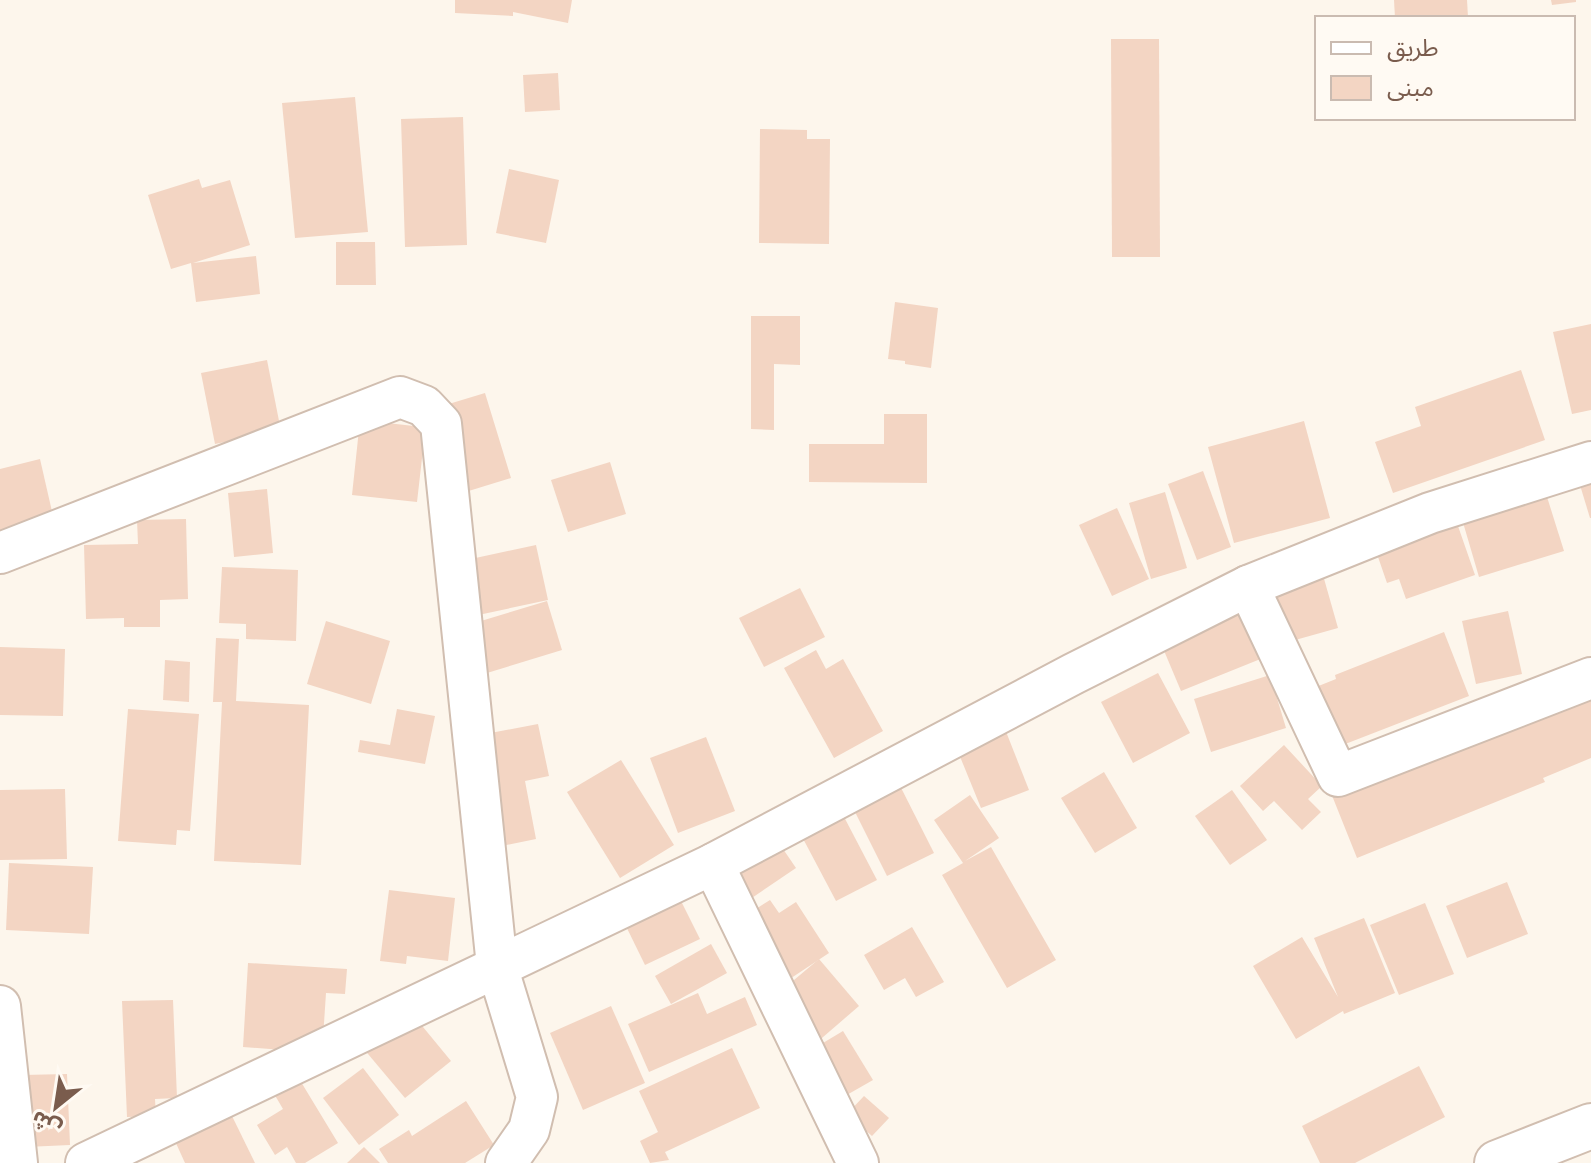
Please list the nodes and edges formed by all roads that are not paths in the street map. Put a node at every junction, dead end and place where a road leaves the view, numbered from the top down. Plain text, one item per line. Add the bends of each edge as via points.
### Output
1 (1591, 462) edge
2 (0, 553) edge
3 (1248, 586) junction
4 (1591, 678) edge
5 (713, 864) junction
6 (497, 966) junction
7 (0, 1006) edge
8 (1591, 1126) edge
9 (17, 1163) edge
10 (86, 1163) edge
11 (506, 1163) edge
12 (858, 1163) edge
13 (1497, 1163) edge

1 - 3 street via 1430,513
2 - 6 street via 400,397 424,406 441,424
3 - 4 street via 1338,776
3 - 5 street
5 - 6 street
5 - 12 street
6 - 10 street
6 - 11 street via 537,1097 529,1130
7 - 9 street
8 - 13 street

